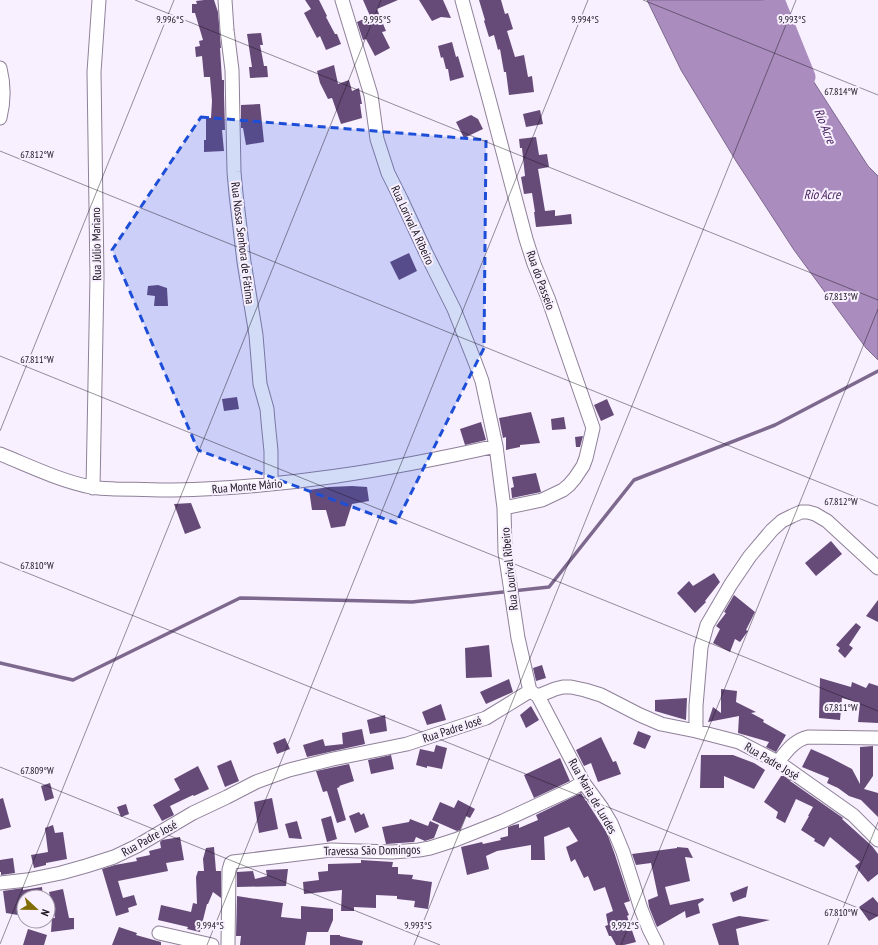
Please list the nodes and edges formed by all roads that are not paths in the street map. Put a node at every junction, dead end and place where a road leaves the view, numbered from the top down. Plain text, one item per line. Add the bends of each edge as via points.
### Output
1 (99, 0) edge
2 (225, 0) edge
3 (342, 0) edge
4 (462, 0) edge
5 (0, 68) edge
6 (0, 118) edge
7 (496, 446) junction
8 (0, 454) edge
9 (271, 484) junction
10 (93, 488) junction
11 (504, 508) junction
12 (878, 568) edge
13 (534, 694) junction
14 (696, 731) junction
15 (878, 738) edge
16 (778, 762) junction
17 (583, 782) junction
18 (878, 840) edge
19 (0, 883) edge
20 (159, 933) dead end
21 (212, 945) edge
22 (228, 945) edge
23 (657, 945) edge

1 - 10 street, Rua Júlio Mariano via 94,72 97,277
2 - 9 street, Rua Nossa Senhora de Fátima via 232,70 234,172 260,384 267,409
3 - 7 street, Rua Lorival A Ribeiro via 371,95 376,133 388,173 454,309 475,362 482,381
4 - 11 street, Rua do Passeio via 528,246 593,428 583,466 569,485 542,500
5 - 6 street via 3,80
7 - 9 street, Rua Monte Mário via 366,472
7 - 11 street, Rua Lourival Ribeiro
8 - 10 street, Rua Monte Mário
9 - 10 street, Rua Monte Mário via 207,489
11 - 13 street, Rua Lourival Ribeiro via 505,552 518,638
12 - 14 street via 827,521 815,514 801,512 787,518 772,530 750,556 707,625 700,653
13 - 14 street, Rua Padre José via 563,687 585,690 661,724
13 - 17 street, Rua Maria de Lurdes
13 - 19 street, Rua Padre José via 486,718 407,744 289,770 256,782 193,813 114,857 61,873
14 - 16 street, Rua Padre José via 739,742
15 - 16 street via 804,737 795,742
16 - 18 street, Rua Padre José via 853,815
17 - 22 street, Travessa São Domingos via 503,821 430,848 392,852 331,850 233,862 229,870
17 - 23 street, Rua Maria de Lurdes via 611,823 641,909
20 - 21 street

